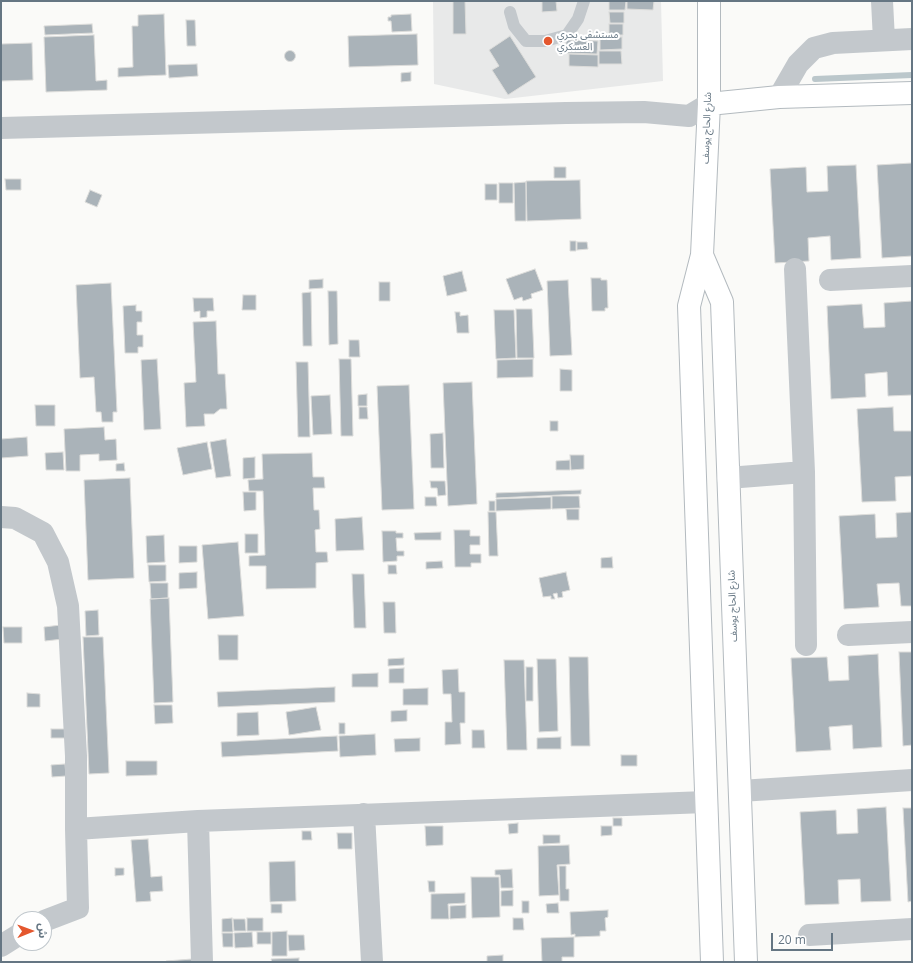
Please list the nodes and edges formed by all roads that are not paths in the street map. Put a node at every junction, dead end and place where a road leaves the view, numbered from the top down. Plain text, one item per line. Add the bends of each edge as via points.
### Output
1 (584, 1) edge
2 (709, 1) edge
3 (882, 1) edge
4 (510, 12) dead end
5 (912, 39) edge
6 (884, 40) junction
7 (912, 93) edge
8 (779, 97) junction
9 (709, 104) junction
10 (1, 128) edge
11 (702, 255) junction
12 (795, 269) dead end
13 (912, 276) edge
14 (830, 280) dead end
15 (804, 472) junction
16 (728, 478) junction
17 (1, 517) edge
18 (912, 632) edge
19 (848, 635) dead end
20 (806, 645) dead end
21 (912, 780) edge
22 (740, 791) junction
23 (706, 802) junction
24 (364, 814) junction
25 (198, 821) junction
26 (76, 829) junction
27 (52, 919) edge
28 (912, 929) edge
29 (809, 935) dead end
30 (12, 939) edge
31 (1, 946) edge
32 (202, 962) edge
33 (372, 962) edge
34 (712, 962) edge
35 (746, 962) edge

1 - 4 lane via 578,19 567,35 545,42 526,41 514,26
2 - 9 main road, شارع الحاج يوسف
3 - 6 street
5 - 6 street
6 - 8 street via 833,43 814,48 798,64
7 - 8 main road
8 - 9 main road
9 - 10 street via 689,116 644,112 566,113
9 - 11 main road, شارع الحاج يوسف
11 - 16 main road, شارع الحاج يوسف via 722,302
11 - 23 main road, شارع الحاج يوسف via 689,306
12 - 15 street
13 - 14 street
15 - 16 street
15 - 20 street
16 - 22 main road, شارع الحاج يوسف
17 - 26 street via 16,518 43,533 58,562 68,606 76,756
18 - 19 street
21 - 22 street
22 - 35 main road, شارع الحاج يوسف
23 - 24 street
23 - 34 main road, شارع الحاج يوسف
24 - 25 street
24 - 33 street
25 - 26 street
25 - 32 street
26 - 27 street via 78,908
28 - 29 street
30 - 31 street

